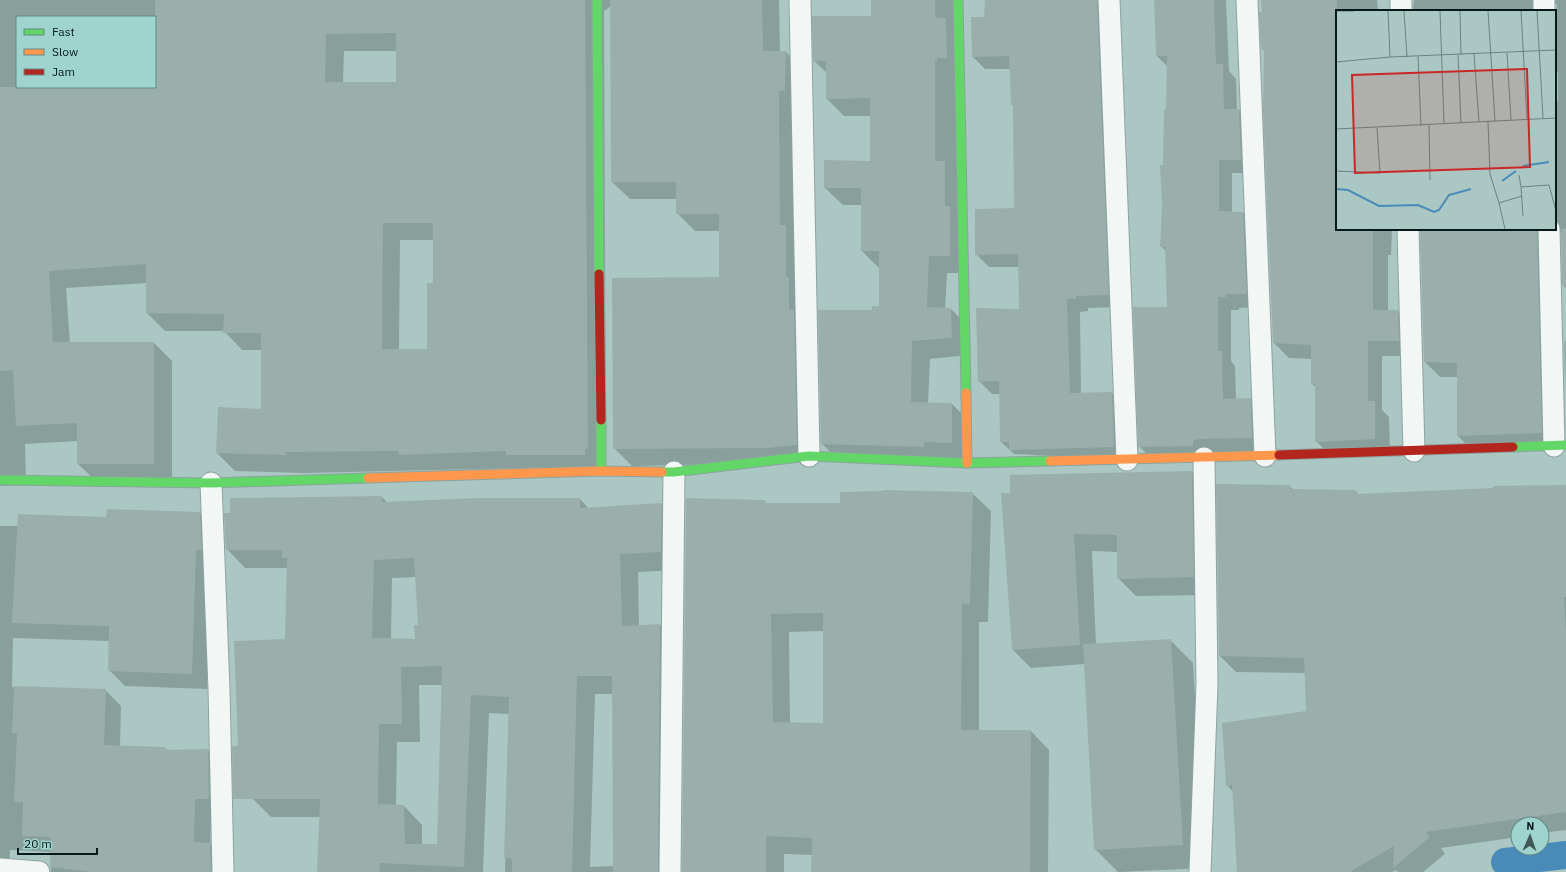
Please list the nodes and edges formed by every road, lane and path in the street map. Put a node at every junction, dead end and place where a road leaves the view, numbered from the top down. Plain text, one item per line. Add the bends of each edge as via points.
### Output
1 (598, 0) edge
2 (800, 0) edge
3 (958, 0) edge
4 (1109, 0) edge
5 (1247, 0) edge
6 (1408, 230) edge
7 (1549, 230) edge
8 (1560, 446) edge
9 (1414, 452) junction
10 (809, 456) junction
11 (1265, 456) junction
12 (1204, 458) junction
13 (1127, 460) junction
14 (967, 463) junction
15 (601, 472) junction
16 (674, 472) junction
17 (0, 480) edge
18 (211, 483) junction
19 (0, 869) edge
20 (39, 872) edge
21 (223, 872) edge
22 (670, 872) edge
23 (1200, 872) edge

1 - 15 street
2 - 10 street
3 - 14 street
4 - 13 street
5 - 11 street
6 - 9 street
7 - 8 street
8 - 9 street
9 - 11 street
10 - 14 street
10 - 16 street
11 - 12 street
12 - 13 street
12 - 23 street via 1207,684
13 - 14 street
15 - 16 street
15 - 18 street
16 - 22 street
17 - 18 street
18 - 21 street
19 - 20 street

